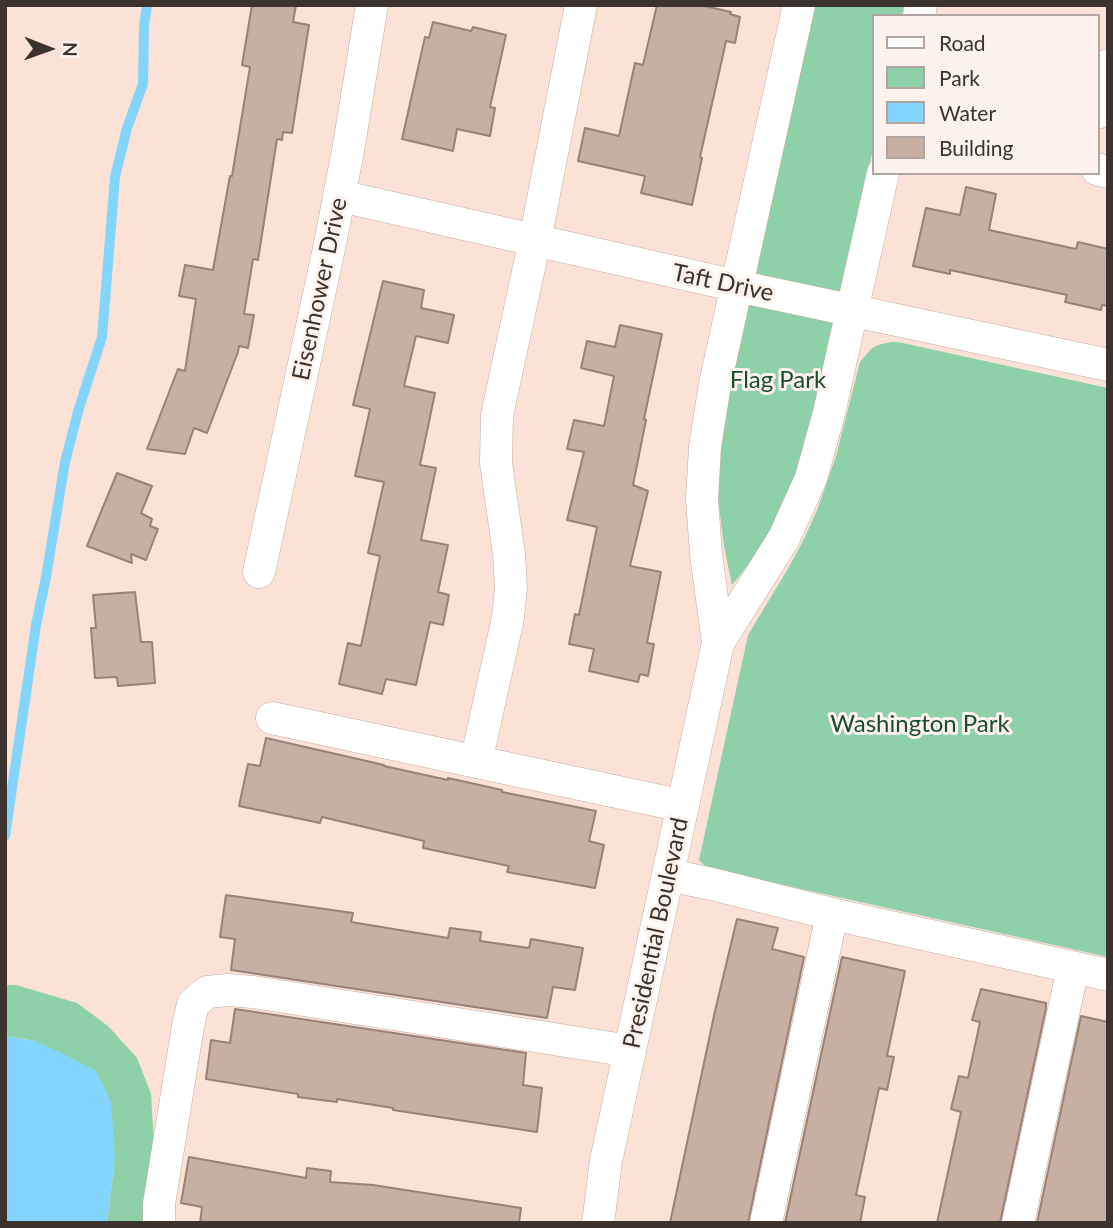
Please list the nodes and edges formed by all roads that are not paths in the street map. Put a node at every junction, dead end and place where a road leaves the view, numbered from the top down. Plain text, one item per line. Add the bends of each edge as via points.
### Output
1 (372, 5) edge
2 (581, 5) edge
3 (799, 5) edge
4 (1108, 65) edge
5 (1099, 104) edge
6 (883, 175) edge
7 (340, 196) junction
8 (535, 240) junction
9 (737, 286) junction
10 (852, 310) junction
11 (1108, 366) edge
12 (259, 572) dead end
13 (718, 643) junction
14 (272, 718) dead end
15 (477, 762) junction
16 (683, 806) junction
17 (668, 875) junction
18 (832, 914) junction
19 (1073, 968) junction
20 (1108, 975) edge
21 (630, 1051) junction
22 (159, 1223) edge
23 (598, 1223) edge
24 (766, 1223) edge
25 (1018, 1223) edge

1 - 7 street, Eisenhower Drive
2 - 8 street
3 - 9 street, Presidential Boulevard
4 - 5 street
6 - 10 street, Presidential Boulevard
7 - 8 street, Taft Drive
7 - 12 street, Eisenhower Drive
8 - 9 street, Taft Drive
8 - 15 street via 497,415 496,463 511,588
9 - 10 street, Taft Drive
9 - 13 street, Presidential Boulevard via 704,460 704,526
10 - 11 street, Taft Drive
10 - 13 street, Presidential Boulevard via 811,478 784,538
13 - 16 street, Presidential Boulevard
14 - 15 street
15 - 16 street
16 - 17 street, Presidential Boulevard
17 - 18 street
17 - 21 street, Presidential Boulevard
18 - 19 street
18 - 24 street
19 - 20 street
19 - 25 street
21 - 22 street via 253,992 207,992 193,1004 188,1026
21 - 23 street, Presidential Boulevard

